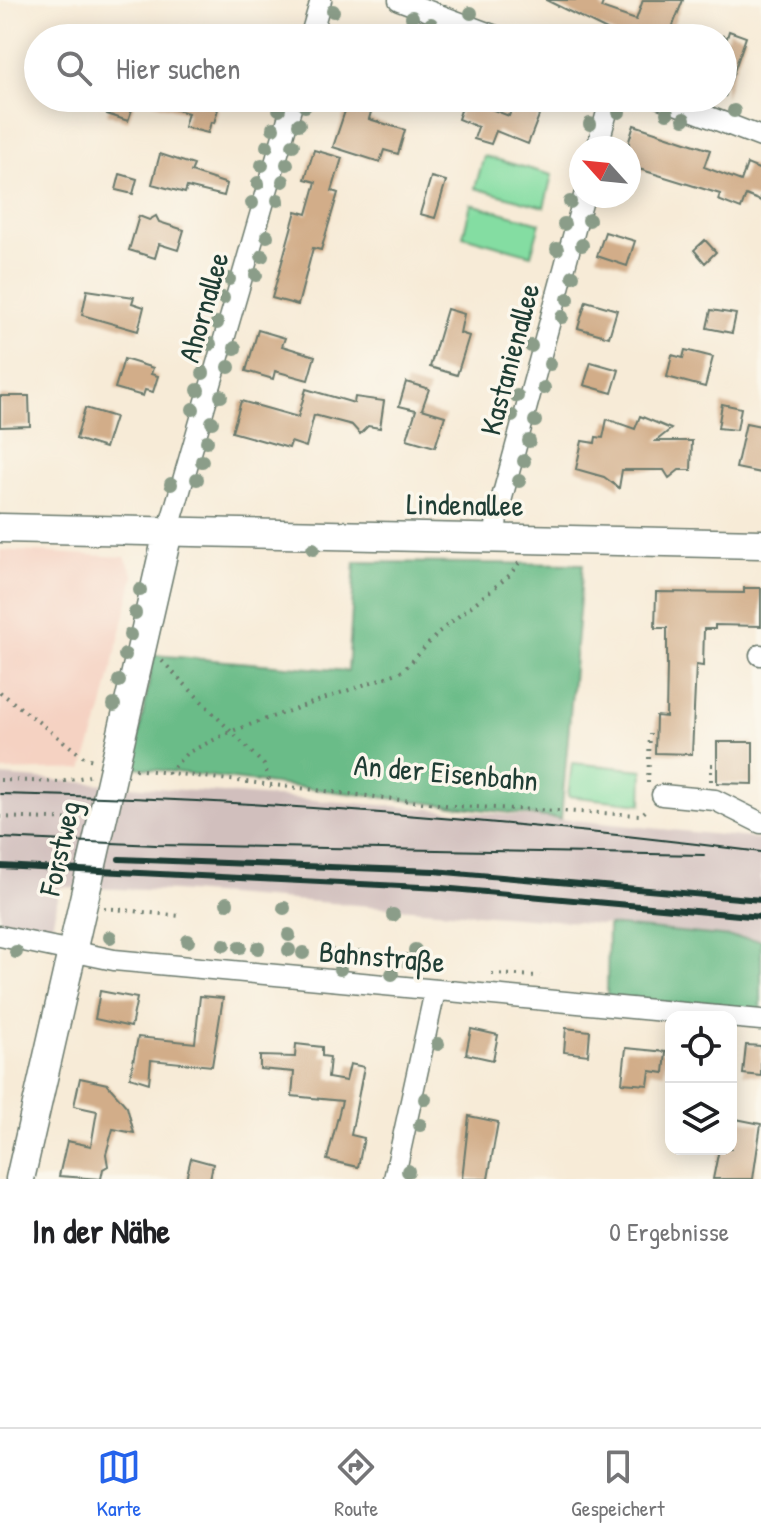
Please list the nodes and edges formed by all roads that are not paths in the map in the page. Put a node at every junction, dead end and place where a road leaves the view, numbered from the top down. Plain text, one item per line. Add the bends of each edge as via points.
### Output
1 (321, 0) edge
2 (399, 0) edge
3 (314, 24) edge
4 (463, 24) edge
5 (290, 112) edge
6 (607, 112) edge
7 (696, 112) edge
8 (600, 136) edge
9 (761, 137) edge
10 (581, 208) edge
11 (0, 528) edge
12 (168, 532) junction
13 (495, 539) junction
14 (761, 544) edge
15 (662, 795) road end
16 (761, 823) edge
17 (0, 936) edge
18 (71, 950) junction
19 (435, 991) junction
20 (761, 1020) edge
21 (20, 1179) edge
22 (394, 1179) edge

1 - 3 street
2 - 4 street
5 - 12 street, Ahornallee
6 - 8 street
7 - 9 street
10 - 13 street, Kastanienallee
11 - 12 main road, Lindenallee
12 - 13 main road, Lindenallee
12 - 18 main road, Forstweg via 99,767
13 - 14 main road, Lindenallee
15 - 16 street via 715,800
17 - 18 street, Bahnstraße
18 - 19 street, Bahnstraße via 114,960
18 - 21 main road, Forstweg
19 - 20 street, Bahnstraße
19 - 22 street

